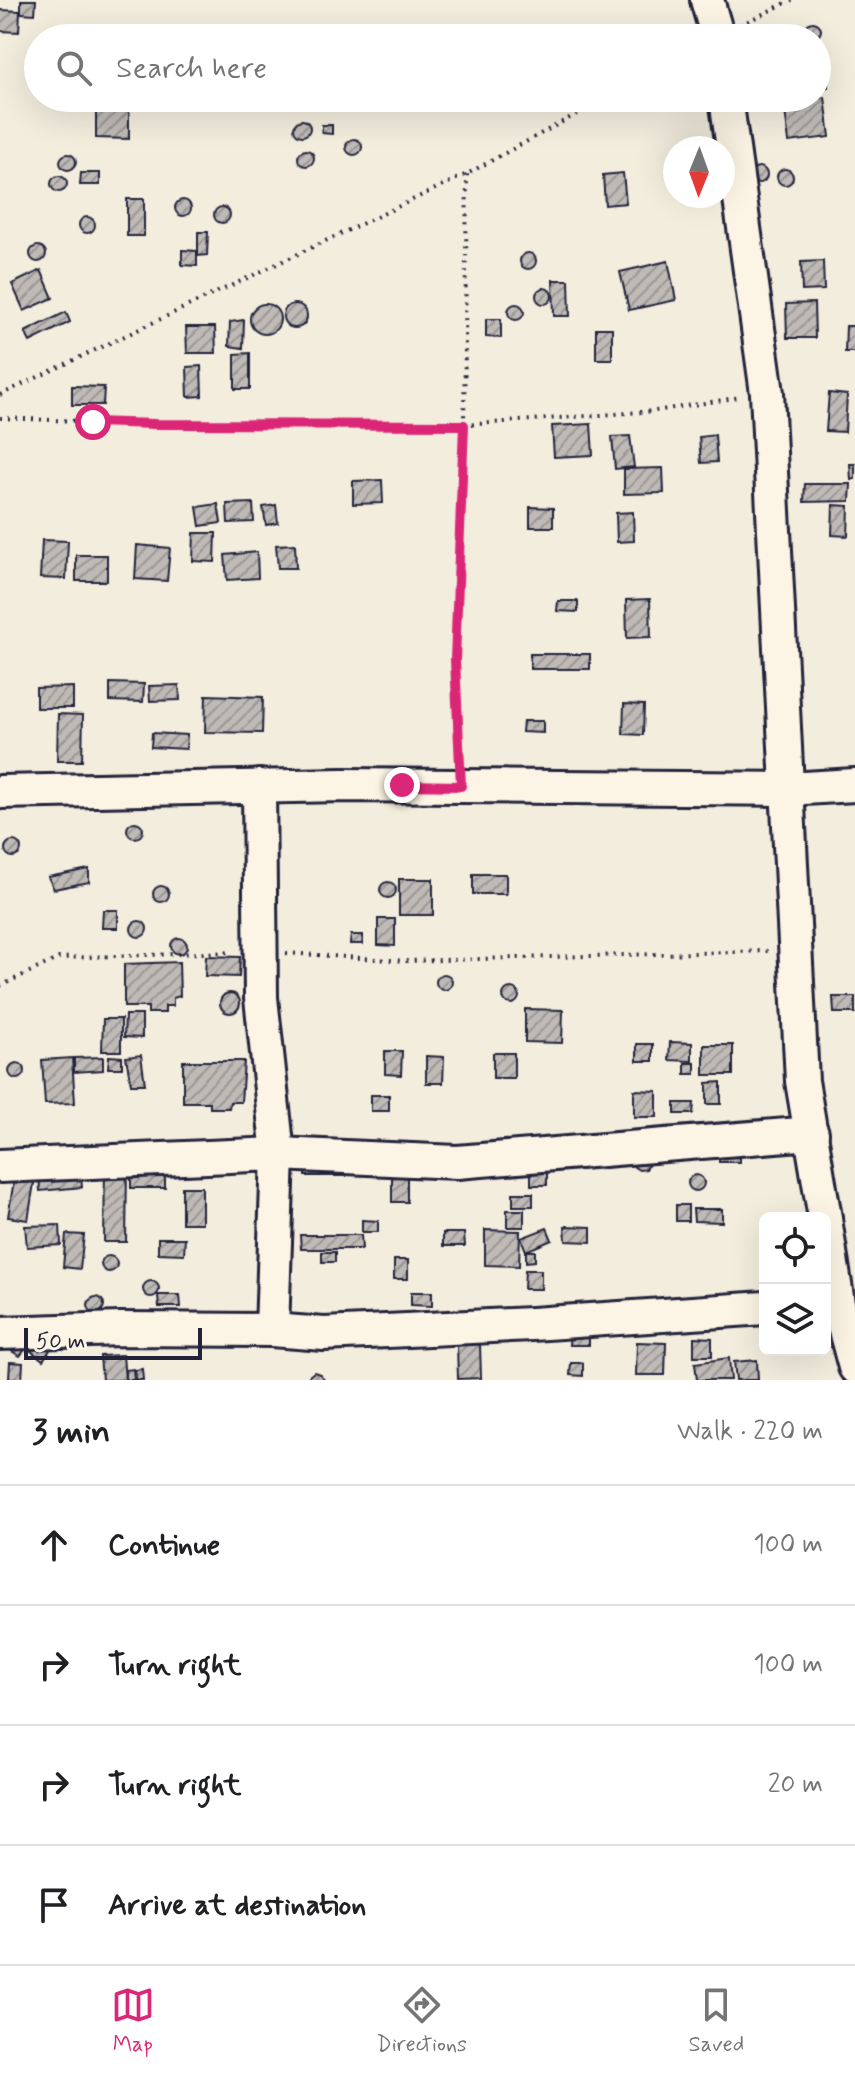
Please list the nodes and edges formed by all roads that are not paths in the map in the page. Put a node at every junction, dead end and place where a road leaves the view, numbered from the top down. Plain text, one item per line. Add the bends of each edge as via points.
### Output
1 (707, 0) edge
2 (714, 24) edge
3 (728, 112) edge
4 (855, 785) edge
5 (259, 786) junction
6 (787, 789) junction
7 (0, 792) edge
8 (812, 1133) junction
9 (278, 1154) junction
10 (0, 1166) edge
11 (824, 1212) edge
12 (831, 1255) edge
13 (839, 1304) edge
14 (759, 1308) edge
15 (272, 1330) junction
16 (0, 1333) edge
17 (855, 1367) edge

1 - 2 street
3 - 6 street via 767,393
4 - 6 street
5 - 6 street
5 - 7 street
5 - 9 street via 261,998
6 - 8 street via 802,1081
8 - 9 street via 457,1162
8 - 11 street
9 - 10 street
9 - 15 street
12 - 13 street
13 - 17 street
14 - 15 street via 324,1334
15 - 16 street

